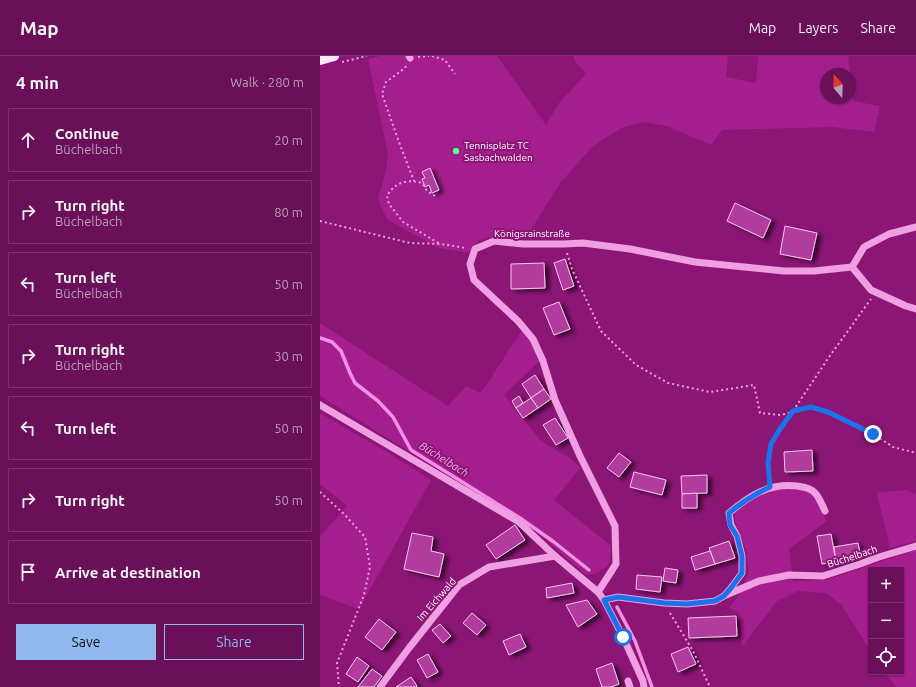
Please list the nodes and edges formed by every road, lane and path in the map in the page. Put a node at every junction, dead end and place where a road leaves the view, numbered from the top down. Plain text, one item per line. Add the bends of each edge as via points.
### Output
1 (334, 56) edge
2 (432, 56) edge
3 (410, 57) edge
4 (320, 60) edge
5 (455, 74) dead end
6 (414, 181) junction
7 (435, 196) dead end
8 (320, 221) edge
9 (916, 227) edge
10 (441, 244) junction
11 (564, 244) junction
12 (475, 249) junction
13 (852, 267) junction
14 (875, 293) junction
15 (916, 309) edge
16 (320, 405) edge
17 (793, 411) junction
18 (916, 453) edge
19 (770, 487) junction
20 (320, 492) edge
21 (825, 511) dead end
22 (916, 546) edge
23 (555, 556) junction
24 (598, 592) junction
25 (724, 596) junction
26 (604, 600) junction
27 (664, 603) junction
28 (339, 687) edge
29 (380, 687) edge
30 (644, 687) edge
31 (710, 687) edge

1 - 4 main road
2 - 5 path via 445,60
3 - 6 path via 405,68 386,82 382,94
6 - 7 path via 422,183 427,191
6 - 10 path via 400,183 391,189 387,196 389,204 403,222
8 - 10 path via 410,244
9 - 13 street via 889,234 864,247
10 - 12 path
11 - 12 street, Königsrainstraße via 494,241
11 - 13 street, Königsrainstraße via 583,243 695,262 784,271
11 - 17 path via 572,269 601,331 636,366 668,383 710,392 754,385 760,413 781,415
12 - 24 street via 470,264 474,280 518,321 533,339 555,400 615,526 616,564
13 - 14 street
14 - 15 street
14 - 17 path
16 - 23 street via 519,522
17 - 18 path via 811,407 828,412 893,447
17 - 19 path via 771,444 768,463
19 - 21 street via 786,485 808,488 816,493
19 - 25 street via 758,492 729,513 730,525 737,536 742,556 742,573
20 - 28 path via 365,537 370,567 364,595 337,663
22 - 25 street, Büchelbach via 823,576 789,575 760,581
23 - 24 street
23 - 29 street, Im Eichwald via 489,567 459,585
24 - 26 street
25 - 27 street, Büchelbach via 715,601
26 - 27 street, Büchelbach via 618,597
26 - 30 street
27 - 31 path via 693,651

